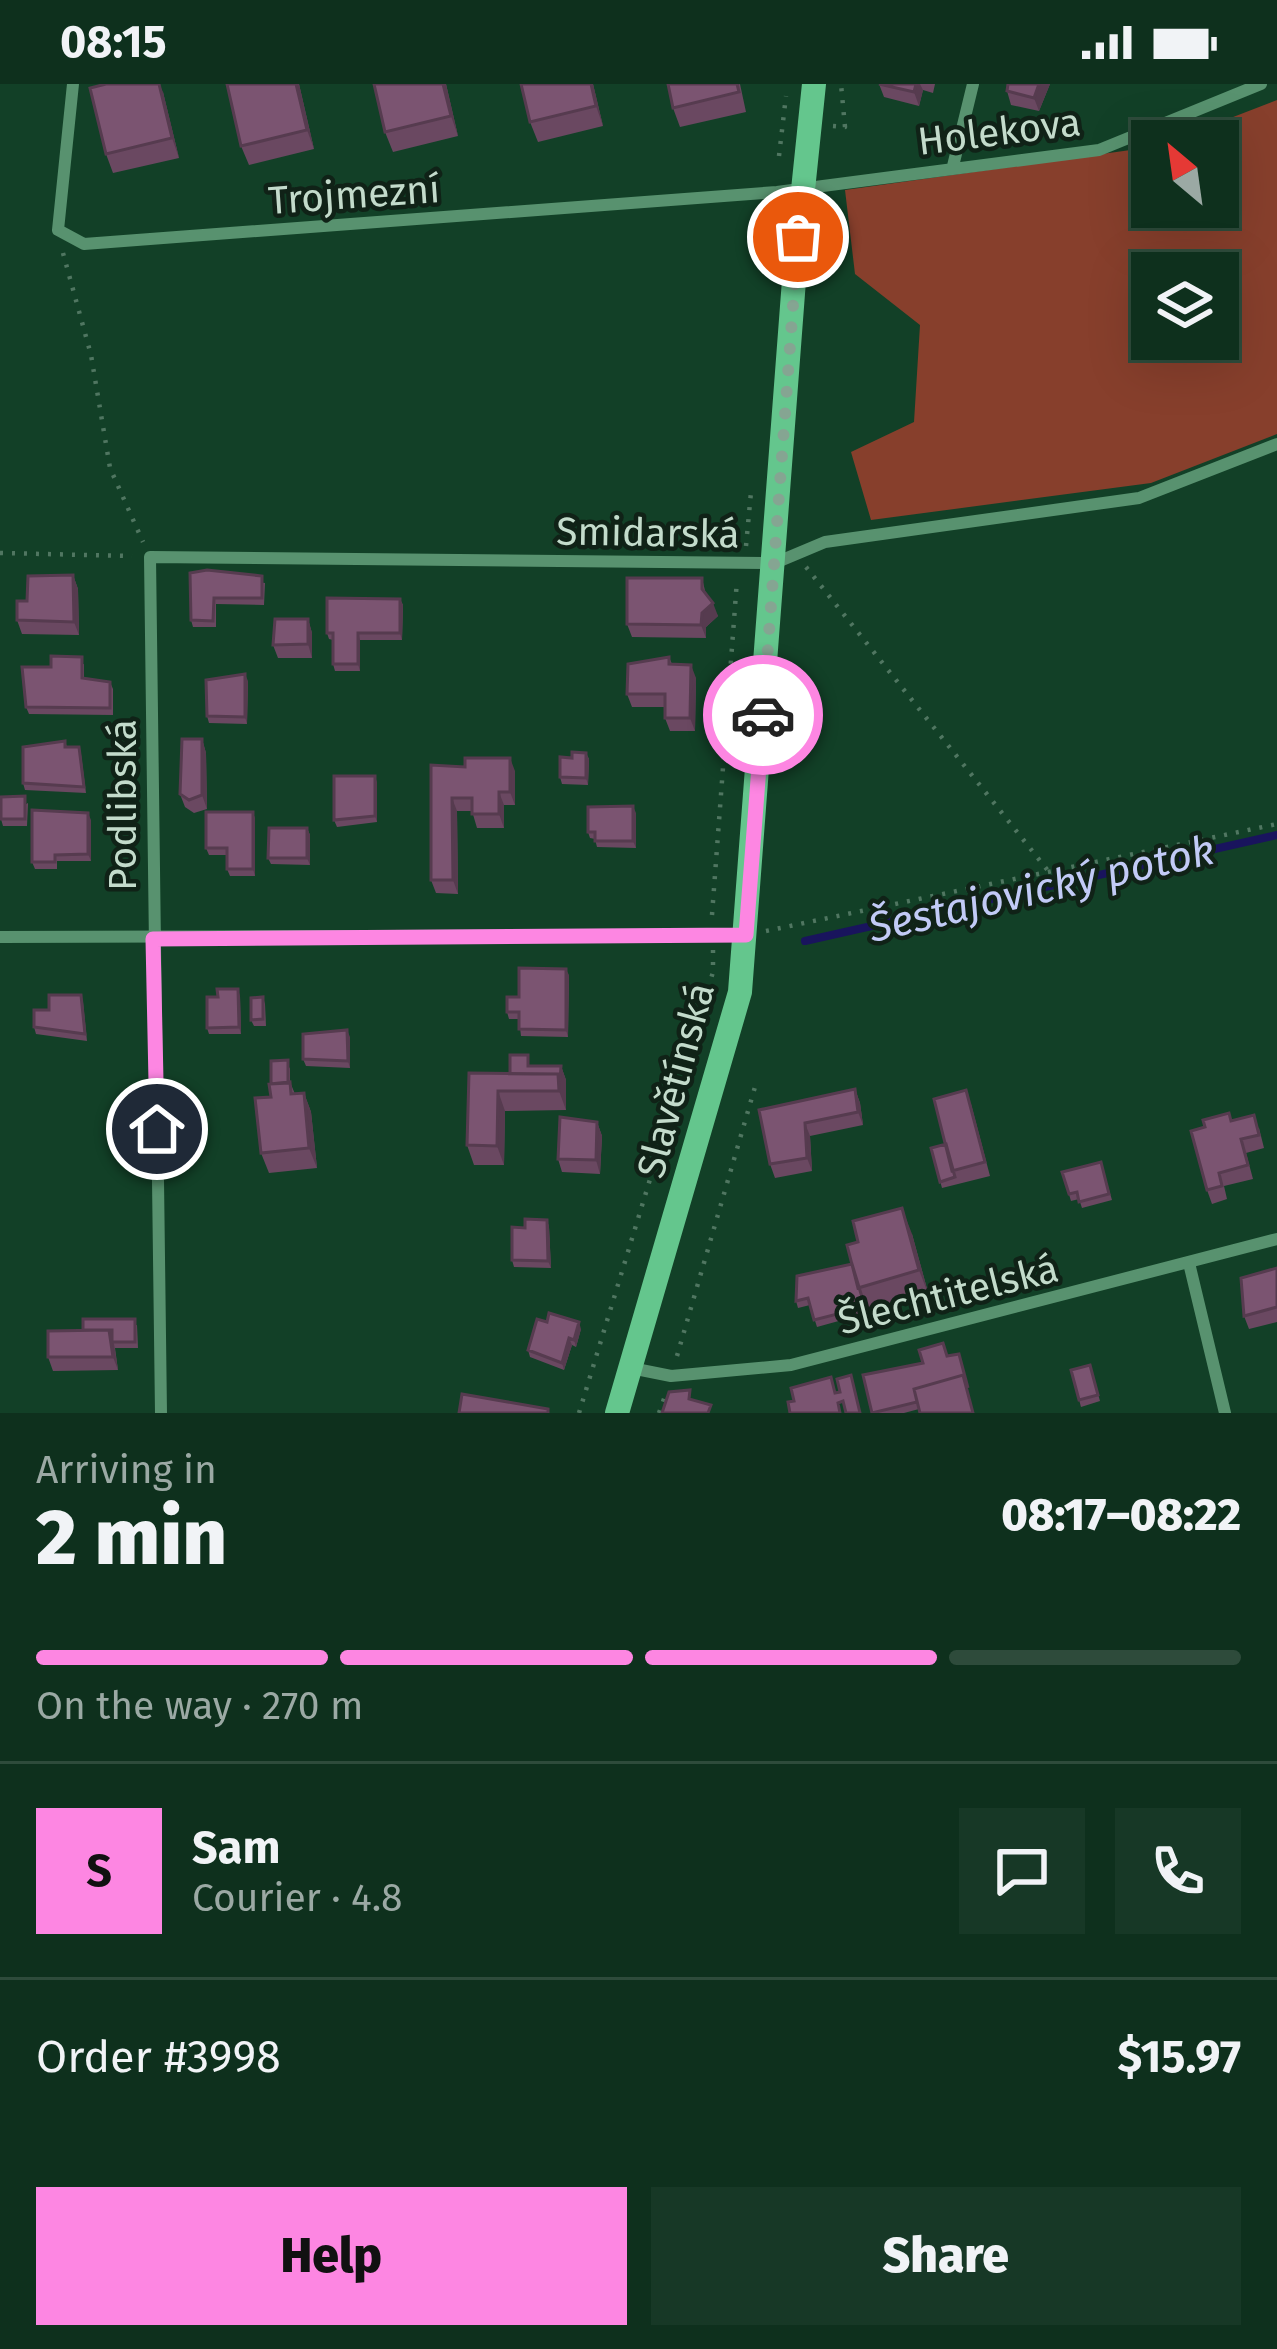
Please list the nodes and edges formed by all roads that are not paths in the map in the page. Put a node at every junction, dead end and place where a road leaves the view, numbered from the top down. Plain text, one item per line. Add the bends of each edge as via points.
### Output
1 (73, 84) edge
2 (814, 84) edge
3 (973, 84) edge
4 (1261, 84) edge
5 (953, 166) junction
6 (804, 185) junction
7 (1277, 444) edge
8 (151, 557) joint
9 (785, 559) junction
10 (746, 935) junction
11 (0, 937) edge
12 (153, 939) junction
13 (1277, 1239) edge
14 (1189, 1263) junction
15 (631, 1368) junction
16 (161, 1413) edge
17 (617, 1413) edge
18 (1225, 1413) edge

1 - 6 street, Trojmezní via 58,230 84,244
2 - 6 street, Slavětínská
3 - 5 street
4 - 5 street, Holekova via 1099,150
5 - 6 street, Holekova
6 - 9 street, Slavětínská
7 - 9 street, Smidarská via 1139,499 825,542
8 - 9 street, Smidarská
8 - 12 street, Podlibská
9 - 10 street, Slavětínská
10 - 12 street
10 - 15 street, Slavětínská via 740,992
11 - 12 street
12 - 16 street, Podlibská
13 - 14 street, Šlechtitelská
14 - 15 street, Šlechtitelská via 791,1365 670,1376
14 - 18 street
15 - 17 street, Slavětínská

